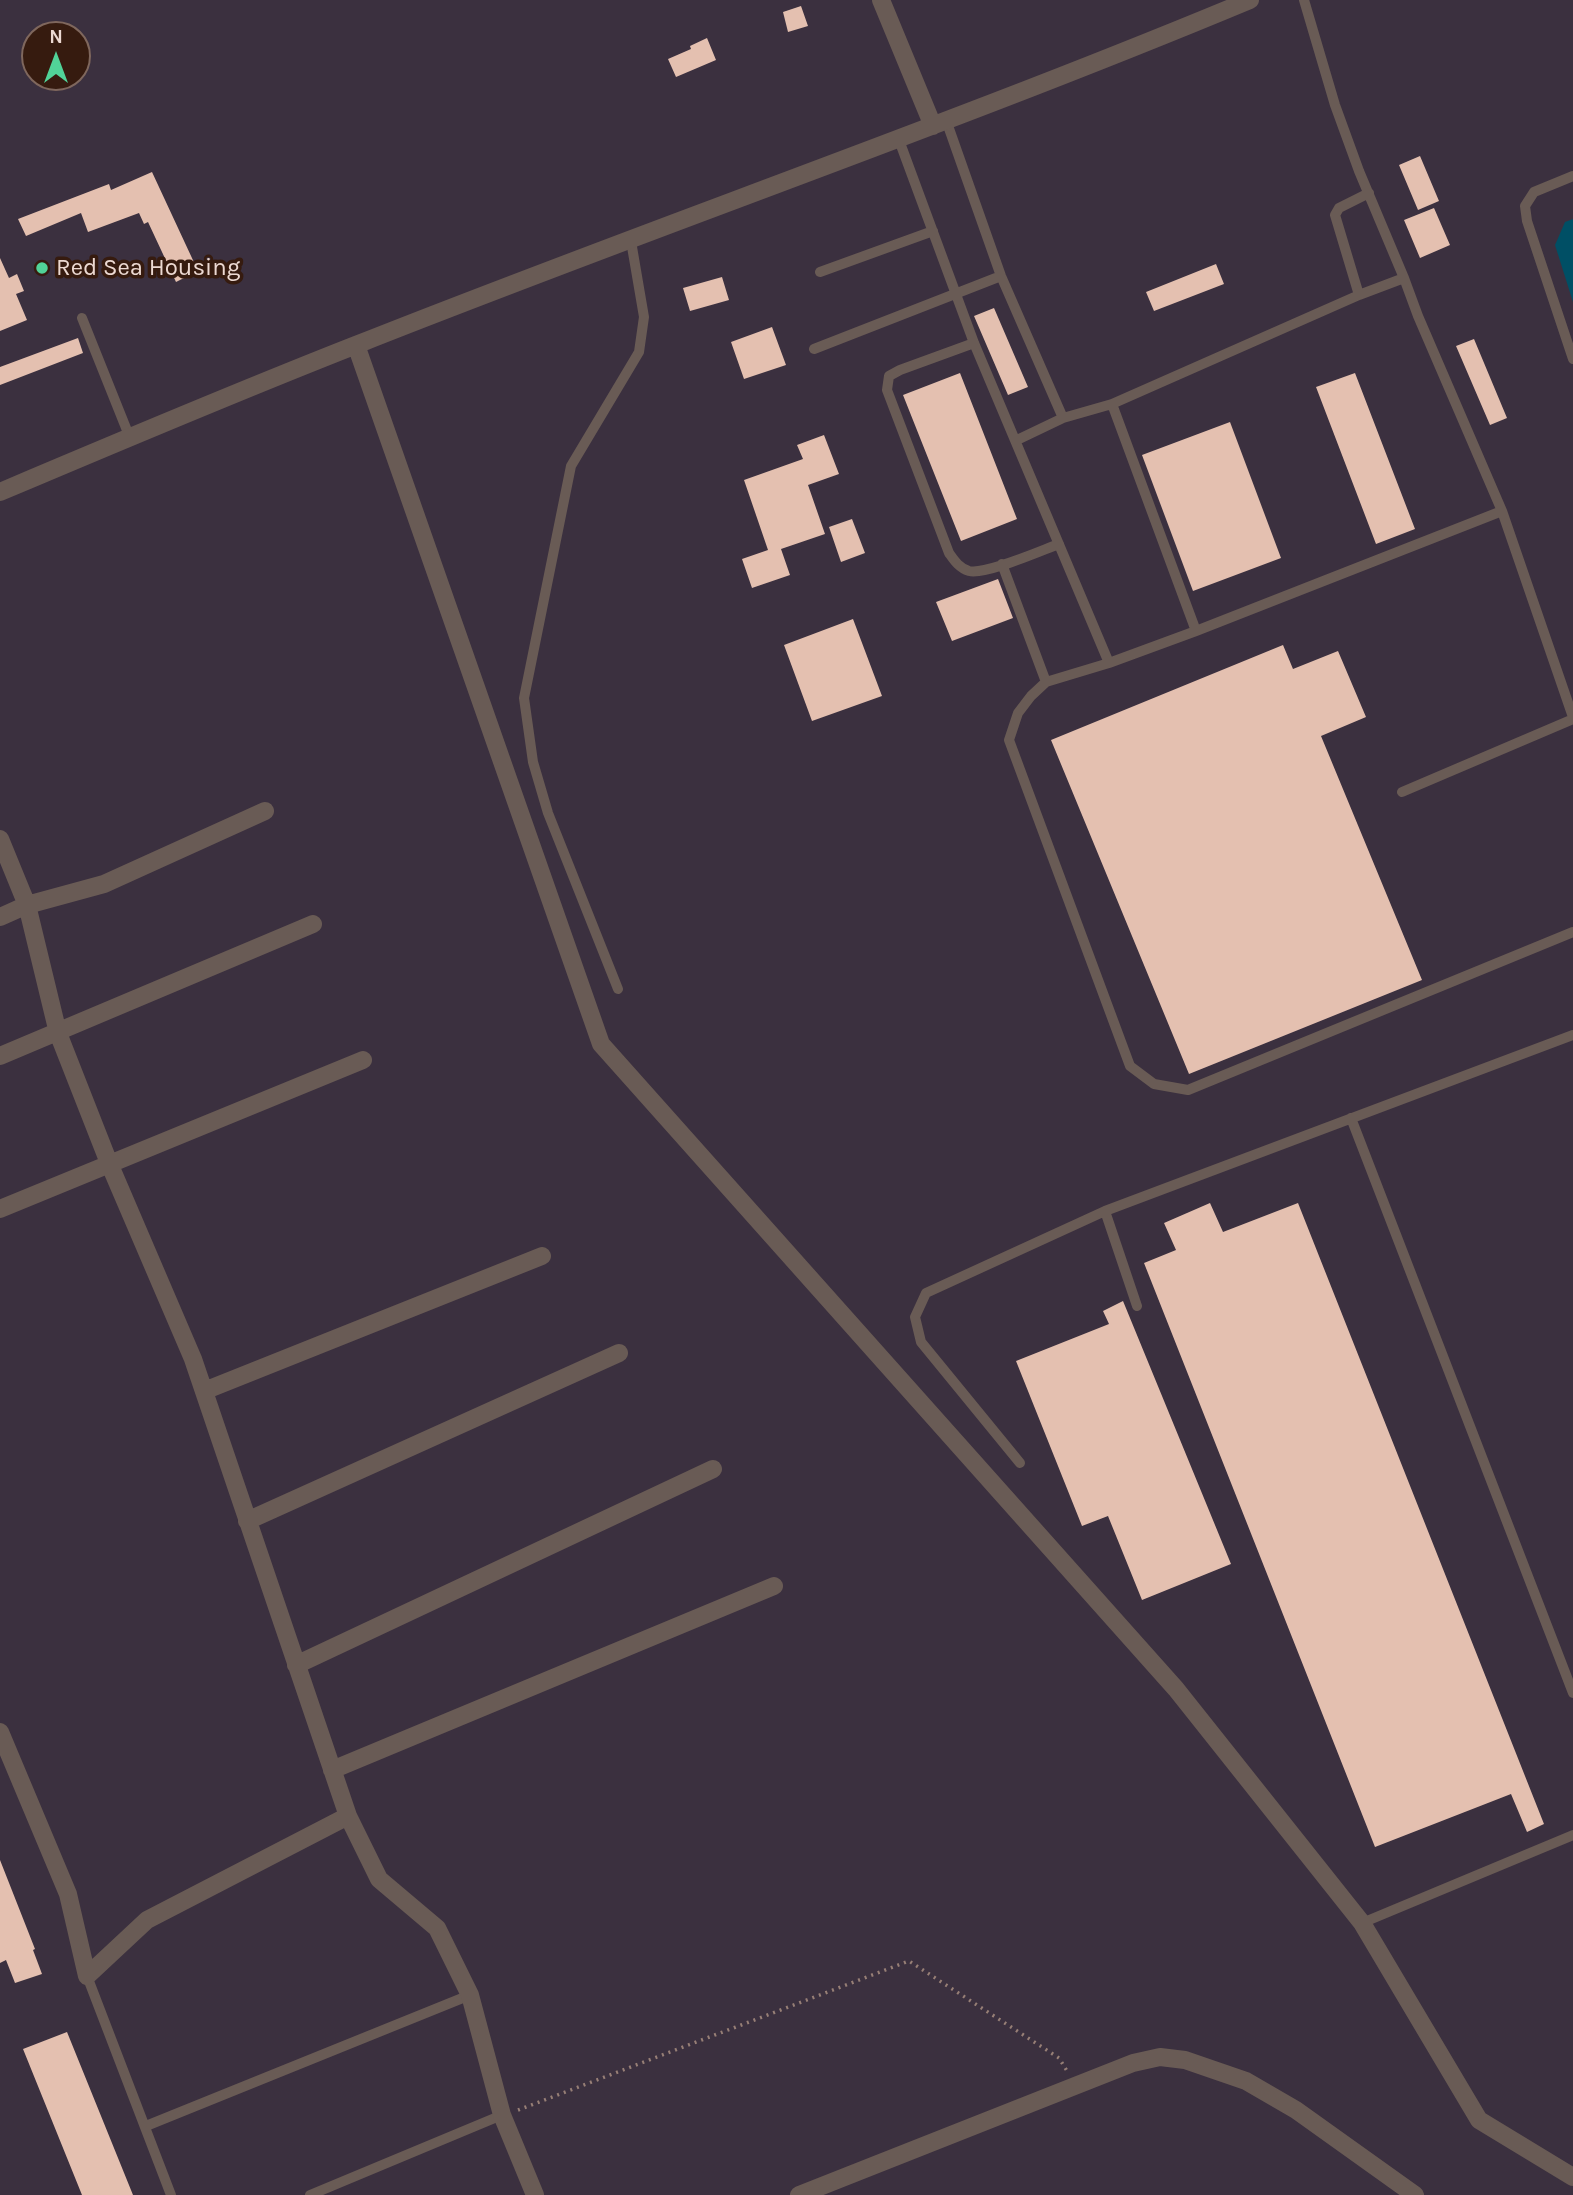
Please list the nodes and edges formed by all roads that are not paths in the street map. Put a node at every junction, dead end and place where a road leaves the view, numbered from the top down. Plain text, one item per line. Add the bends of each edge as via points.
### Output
1 (881, 0) edge
2 (1250, 0) edge
3 (1304, 0) edge
4 (939, 123) junction
5 (899, 140) junction
6 (1573, 176) edge
7 (1369, 193) junction
8 (933, 231) junction
9 (631, 241) junction
10 (820, 272) dead end
11 (1002, 276) junction
12 (1404, 278) junction
13 (955, 292) junction
14 (1359, 295) junction
15 (82, 318) dead end
16 (974, 344) junction
17 (356, 345) junction
18 (814, 349) dead end
19 (1573, 359) edge
20 (1112, 404) junction
21 (1063, 418) junction
22 (130, 438) junction
23 (1017, 440) junction
24 (0, 492) edge
25 (1502, 511) junction
26 (1059, 544) junction
27 (1002, 564) junction
28 (1196, 631) junction
29 (1109, 663) junction
30 (1046, 682) junction
31 (1573, 718) edge
32 (1402, 792) dead end
33 (265, 811) dead end
34 (0, 839) edge
35 (27, 905) junction
36 (0, 917) edge
37 (313, 924) dead end
38 (1573, 933) edge
39 (618, 989) dead end
40 (58, 1033) junction
41 (1573, 1035) edge
42 (0, 1056) edge
43 (363, 1060) dead end
44 (1351, 1118) junction
45 (109, 1163) junction
46 (0, 1209) edge
47 (1105, 1211) junction
48 (542, 1256) dead end
49 (1137, 1306) dead end
50 (619, 1353) dead end
51 (204, 1391) junction
52 (1020, 1463) dead end
53 (713, 1469) dead end
54 (247, 1521) junction
55 (774, 1586) dead end
56 (296, 1665) junction
57 (1573, 1693) edge
58 (0, 1732) edge
59 (332, 1770) junction
60 (348, 1816) junction
61 (1573, 1835) edge
62 (1362, 1923) junction
63 (87, 1976) junction
64 (470, 1995) junction
65 (502, 2115) junction
66 (146, 2126) junction
67 (1573, 2177) edge
68 (170, 2195) edge
69 (310, 2195) edge
70 (535, 2195) edge
71 (799, 2195) edge
72 (1415, 2195) edge

1 - 4 street
2 - 4 street
3 - 7 lane via 1335,105
4 - 5 street
4 - 11 lane
5 - 8 lane
5 - 9 street
6 - 19 lane via 1534,192 1525,206
7 - 12 lane
7 - 14 lane via 1339,208 1335,215
8 - 10 lane
8 - 13 lane
9 - 17 street
9 - 39 lane via 644,317 639,352 571,466 524,698 533,762 548,813
11 - 13 lane
11 - 21 lane
12 - 14 lane
12 - 25 lane
13 - 16 lane
13 - 18 lane
14 - 20 lane
15 - 22 lane
16 - 23 lane
16 - 27 lane via 900,370 889,376 887,390 948,553 958,566 970,571
17 - 22 street
17 - 62 street via 601,1044 1176,1689
20 - 21 lane
20 - 28 lane
21 - 23 lane
22 - 24 street
23 - 26 lane
25 - 28 lane
25 - 31 lane
26 - 27 lane
26 - 29 lane
27 - 30 lane
28 - 29 lane
29 - 30 lane
30 - 38 lane via 1018,713 1009,740 1130,1066 1154,1084 1188,1090
31 - 32 lane
33 - 35 street via 104,884
34 - 35 street
35 - 36 street
35 - 40 street
37 - 40 street
40 - 42 street
40 - 45 street
41 - 44 lane
43 - 45 street
44 - 47 lane
44 - 57 lane
45 - 46 street
45 - 51 street
47 - 49 lane
47 - 52 lane via 926,1293 915,1317 921,1342
48 - 51 street
50 - 54 street
51 - 54 street
53 - 56 street
54 - 56 street
55 - 59 street
56 - 59 street
58 - 63 street via 68,1894
59 - 60 street
60 - 63 street via 147,1920
60 - 64 street via 379,1879 437,1928
61 - 62 lane
62 - 67 street via 1479,2120
63 - 66 lane
64 - 65 street
64 - 66 lane
65 - 69 lane
65 - 70 street
66 - 68 lane
71 - 72 street via 1133,2063 1160,2057 1185,2060 1246,2081 1296,2110

